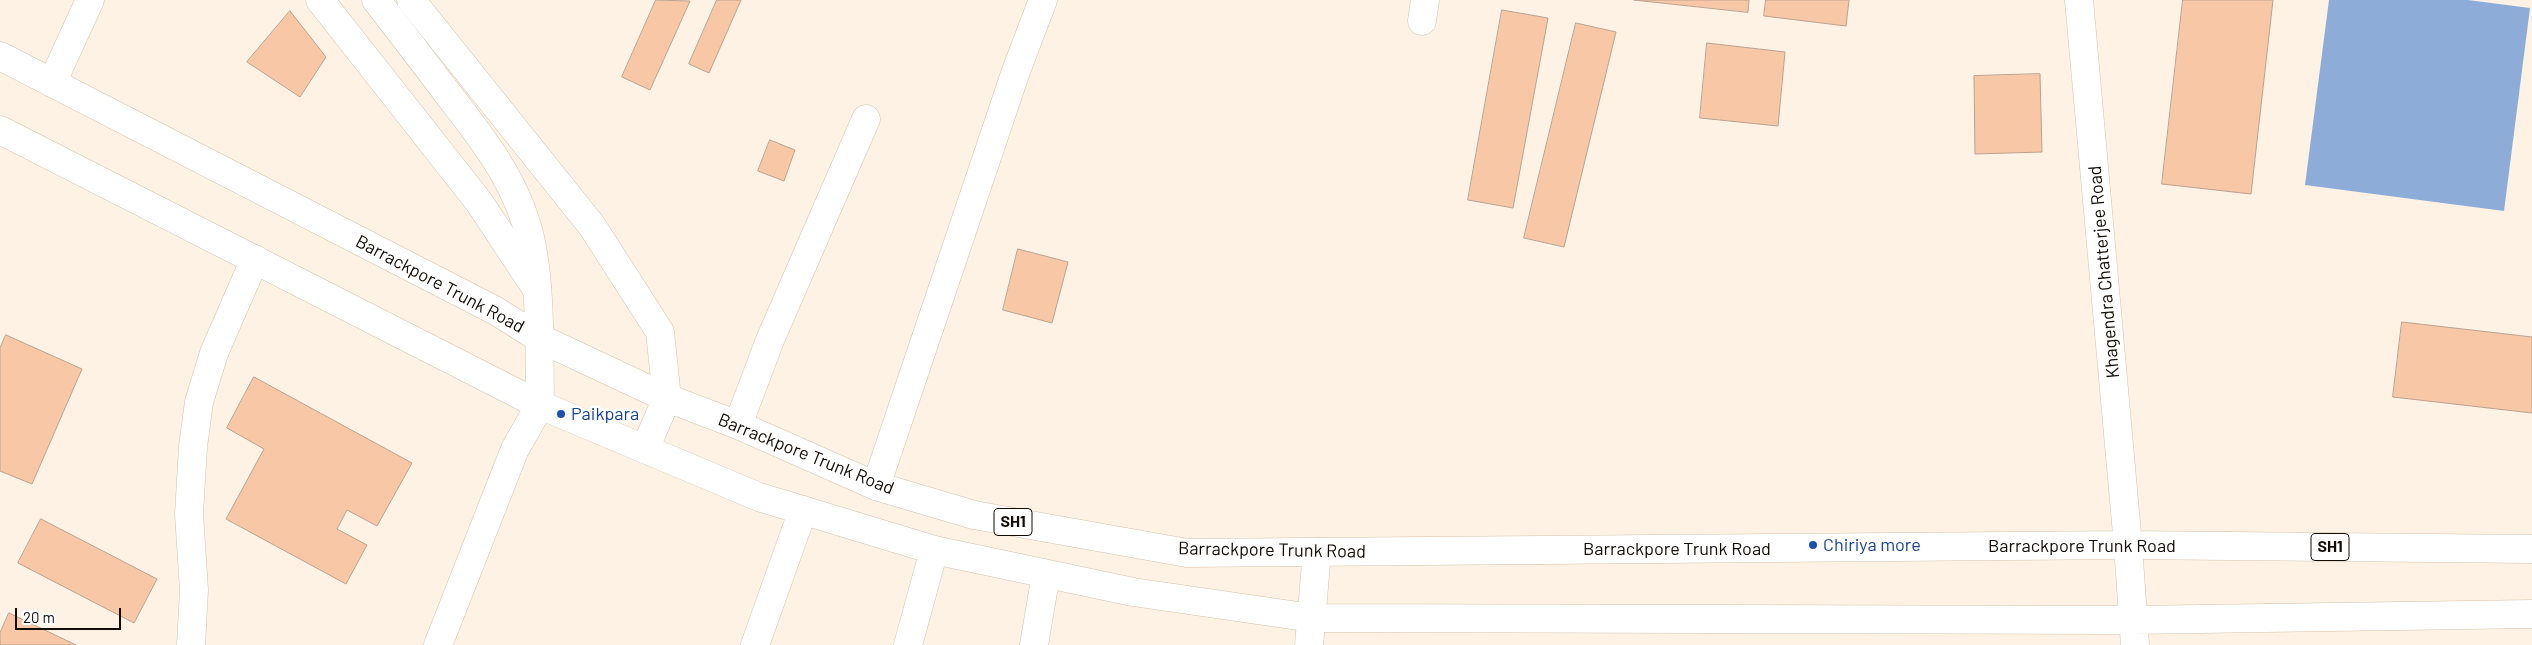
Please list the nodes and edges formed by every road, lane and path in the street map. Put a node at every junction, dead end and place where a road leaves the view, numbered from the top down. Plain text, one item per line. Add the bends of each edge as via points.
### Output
1 (90, 0) edge
2 (320, 0) edge
3 (376, 0) edge
4 (411, 0) edge
5 (1043, 0) edge
6 (2079, 0) edge
7 (0, 56) edge
8 (52, 83) junction
9 (866, 119) dead end
10 (0, 130) edge
11 (255, 259) junction
12 (536, 288) junction
13 (539, 338) junction
14 (667, 398) junction
15 (540, 405) junction
16 (738, 425) junction
17 (645, 449) junction
18 (876, 486) junction
19 (803, 510) junction
20 (2128, 545) junction
21 (2532, 549) edge
22 (934, 550) junction
23 (1317, 552) junction
24 (1046, 574) junction
25 (2532, 614) edge
26 (1312, 618) junction
27 (2134, 632) edge
28 (191, 645) edge
29 (438, 645) edge
30 (755, 645) edge
31 (908, 645) edge
32 (1034, 645) edge
33 (1309, 645) edge

1 - 8 main road
2 - 12 main road via 478,202
3 - 12 main road via 484,141 514,191 527,224
4 - 14 main road via 592,226 634,291 660,332
5 - 18 main road
6 - 20 main road, Khagendra Chatterjee Road
7 - 8 main road, Barrackpore Trunk Road / SH1
8 - 13 main road, Barrackpore Trunk Road / SH1 via 496,311
9 - 16 main road via 770,340
10 - 11 main road
11 - 15 main road
11 - 28 main road via 214,353 199,402 188,514 194,590
12 - 13 main road
13 - 14 main road, Barrackpore Trunk Road / SH1
13 - 15 main road
14 - 16 main road, Barrackpore Trunk Road / SH1
14 - 17 main road
15 - 17 main road
15 - 29 main road via 515,449
16 - 18 main road, Barrackpore Trunk Road / SH1
17 - 19 main road via 759,497
18 - 23 main road, Barrackpore Trunk Road / SH1 via 974,515 1187,553
19 - 22 main road
19 - 30 main road
20 - 21 main road, Barrackpore Trunk Road / SH1
20 - 23 main road, Barrackpore Trunk Road / SH1
20 - 27 main road, Khagendra Chatterjee Road
22 - 24 main road
22 - 31 main road
23 - 26 main road
24 - 26 main road via 1132,592
24 - 32 main road
25 - 27 main road
26 - 27 main road
26 - 33 main road

